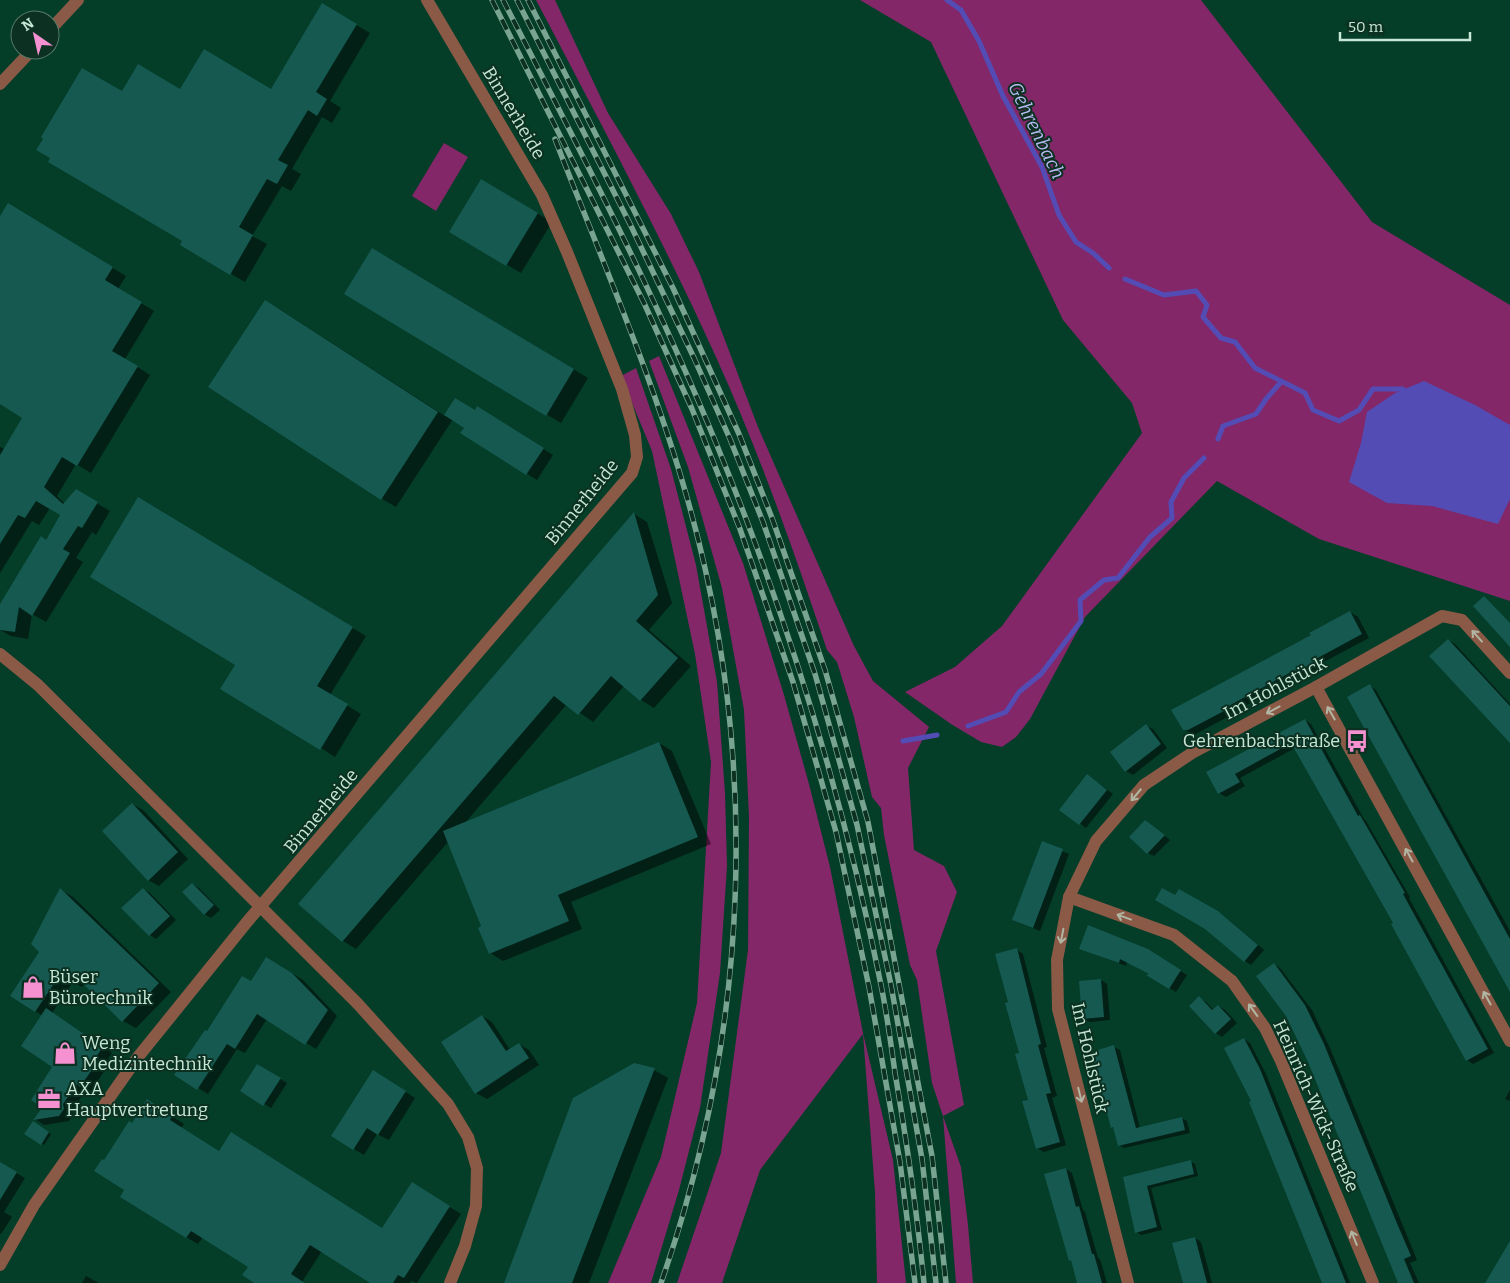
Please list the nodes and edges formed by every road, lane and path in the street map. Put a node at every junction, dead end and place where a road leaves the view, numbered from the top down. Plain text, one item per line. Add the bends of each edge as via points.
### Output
1 (78, 0) edge
2 (430, 1) edge
3 (60, 19) edge
4 (23, 60) edge
5 (0, 84) edge
6 (0, 654) edge
7 (1510, 672) edge
8 (1316, 687) junction
9 (1069, 897) junction
10 (261, 907) junction
11 (1509, 1037) edge
12 (0, 1265) edge
13 (450, 1283) edge
14 (1128, 1283) edge
15 (1373, 1283) edge

1 - 3 street
2 - 10 street, Binnerheide via 542,195 622,389 635,435 637,457 632,473
4 - 5 street
6 - 10 street via 38,685
7 -> 8 street, Im Hohlstück via 1462,620 1442,616
8 -> 9 street, Im Hohlstück via 1192,753 1144,785 1096,841
11 -> 8 street
9 -> 14 street, Im Hohlstück via 1057,960 1058,1009
15 -> 9 street, Heinrich-Wick-Straße via 1277,1052 1265,1028 1232,981 1174,935
10 - 12 street, Binnerheide via 138,1057 34,1205
10 - 13 street via 409,1060 448,1104 468,1137 477,1168 476,1206

